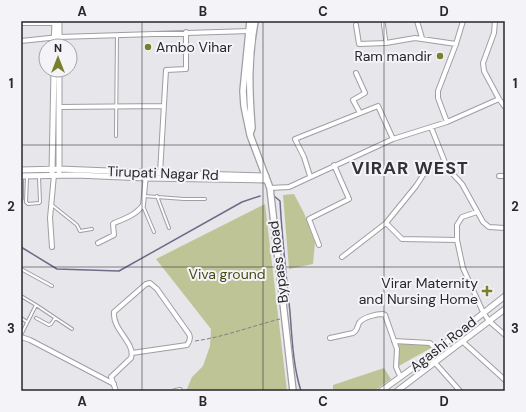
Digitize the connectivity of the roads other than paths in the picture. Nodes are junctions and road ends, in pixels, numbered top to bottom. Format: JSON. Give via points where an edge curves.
{"nodes":[{"id":1,"x":250,"y":21,"type":"edge"},
{"id":2,"x":255,"y":21,"type":"edge"},
{"id":3,"x":383,"y":21,"type":"edge"},
{"id":4,"x":417,"y":21,"type":"edge"},
{"id":5,"x":463,"y":21,"type":"edge"},
{"id":6,"x":495,"y":21,"type":"edge"},
{"id":7,"x":56,"y":22,"type":"edge"},
{"id":8,"x":21,"y":23,"type":"edge"},
{"id":9,"x":356,"y":25,"type":"dead end"},
{"id":10,"x":250,"y":31,"type":"junction"},
{"id":11,"x":186,"y":32,"type":"junction"},
{"id":12,"x":118,"y":35,"type":"junction"},
{"id":13,"x":57,"y":37,"type":"junction"},
{"id":14,"x":422,"y":38,"type":"junction"},
{"id":15,"x":21,"y":41,"type":"edge"},
{"id":16,"x":386,"y":43,"type":"junction"},
{"id":17,"x":456,"y":44,"type":"junction"},
{"id":18,"x":356,"y":73,"type":"dead end"},
{"id":19,"x":55,"y":78,"type":"edge"},
{"id":20,"x":58,"y":78,"type":"edge"},
{"id":21,"x":56,"y":90,"type":"junction"},
{"id":22,"x":498,"y":99,"type":"junction"},
{"id":23,"x":59,"y":106,"type":"junction"},
{"id":24,"x":116,"y":106,"type":"junction"},
{"id":25,"x":164,"y":106,"type":"junction"},
{"id":26,"x":505,"y":107,"type":"edge"},
{"id":27,"x":360,"y":113,"type":"junction"},
{"id":28,"x":447,"y":122,"type":"junction"},
{"id":29,"x":431,"y":127,"type":"junction"},
{"id":30,"x":250,"y":135,"type":"junction"},
{"id":31,"x":116,"y":136,"type":"dead end"},
{"id":32,"x":393,"y":139,"type":"junction"},
{"id":33,"x":334,"y":165,"type":"junction"},
{"id":34,"x":52,"y":169,"type":"junction"},
{"id":35,"x":59,"y":169,"type":"junction"},
{"id":36,"x":21,"y":170,"type":"edge"},
{"id":37,"x":425,"y":172,"type":"dead end"},
{"id":38,"x":160,"y":173,"type":"junction"},
{"id":39,"x":39,"y":175,"type":"junction"},
{"id":40,"x":55,"y":175,"type":"junction"},
{"id":41,"x":146,"y":175,"type":"junction"},
{"id":42,"x":23,"y":176,"type":"edge"},
{"id":43,"x":310,"y":176,"type":"junction"},
{"id":44,"x":499,"y":176,"type":"dead end"},
{"id":45,"x":505,"y":176,"type":"edge"},
{"id":46,"x":267,"y":178,"type":"junction"},
{"id":47,"x":270,"y":188,"type":"junction"},
{"id":48,"x":144,"y":196,"type":"junction"},
{"id":49,"x":157,"y":196,"type":"junction"},
{"id":50,"x":21,"y":198,"type":"edge"},
{"id":51,"x":205,"y":199,"type":"dead end"},
{"id":52,"x":51,"y":205,"type":"junction"},
{"id":53,"x":143,"y":205,"type":"junction"},
{"id":54,"x":477,"y":212,"type":"junction"},
{"id":55,"x":386,"y":223,"type":"junction"},
{"id":56,"x":169,"y":228,"type":"dead end"},
{"id":57,"x":505,"y":228,"type":"edge"},
{"id":58,"x":92,"y":229,"type":"dead end"},
{"id":59,"x":154,"y":232,"type":"dead end"},
{"id":60,"x":457,"y":240,"type":"junction"},
{"id":61,"x":98,"y":243,"type":"dead end"},
{"id":62,"x":319,"y":244,"type":"dead end"},
{"id":63,"x":52,"y":246,"type":"dead end"},
{"id":64,"x":342,"y":257,"type":"dead end"},
{"id":65,"x":21,"y":269,"type":"edge"},
{"id":66,"x":52,"y":286,"type":"dead end"},
{"id":67,"x":21,"y":296,"type":"edge"},
{"id":68,"x":505,"y":296,"type":"edge"},
{"id":69,"x":36,"y":305,"type":"junction"},
{"id":70,"x":505,"y":309,"type":"edge"},
{"id":71,"x":483,"y":312,"type":"junction"},
{"id":72,"x":21,"y":318,"type":"edge"},
{"id":73,"x":36,"y":318,"type":"dead end"},
{"id":74,"x":55,"y":318,"type":"junction"},
{"id":75,"x":489,"y":321,"type":"junction"},
{"id":76,"x":27,"y":322,"type":"junction"},
{"id":77,"x":72,"y":329,"type":"dead end"},
{"id":78,"x":505,"y":335,"type":"edge"},
{"id":79,"x":21,"y":336,"type":"edge"},
{"id":80,"x":330,"y":338,"type":"dead end"},
{"id":81,"x":394,"y":341,"type":"junction"},
{"id":82,"x":462,"y":341,"type":"junction"},
{"id":83,"x":434,"y":347,"type":"dead end"},
{"id":84,"x":132,"y":353,"type":"junction"},
{"id":85,"x":429,"y":356,"type":"junction"},
{"id":86,"x":435,"y":362,"type":"junction"},
{"id":87,"x":400,"y":376,"type":"junction"},
{"id":88,"x":505,"y":380,"type":"edge"},
{"id":89,"x":114,"y":384,"type":"junction"},
{"id":90,"x":116,"y":391,"type":"edge"},
{"id":91,"x":293,"y":391,"type":"edge"},
{"id":92,"x":381,"y":391,"type":"edge"},
{"id":93,"x":397,"y":391,"type":"edge"},
{"id":94,"x":460,"y":391,"type":"edge"}],
"edges":[{"from":1,"to":10,"type":"main road"},
{"from":2,"to":10,"type":"main road"},
{"from":3,"to":16,"type":"street"},
{"from":4,"to":14,"type":"street"},
{"from":5,"to":17,"type":"street"},
{"from":6,"to":22,"type":"street","via":[[483,66]]},
{"from":7,"to":8,"type":"street"},
{"from":7,"to":13,"type":"street"},
{"from":9,"to":16,"type":"street","via":[[359,44]]},
{"from":10,"to":11,"type":"street"},
{"from":10,"to":30,"type":"main road"},
{"from":10,"to":30,"type":"main road","via":[[243,91]]},
{"from":11,"to":12,"type":"street"},
{"from":11,"to":25,"type":"street","via":[[186,69],[166,70]]},
{"from":12,"to":13,"type":"street"},
{"from":12,"to":24,"type":"lane"},
{"from":13,"to":15,"type":"street"},
{"from":14,"to":16,"type":"street"},
{"from":14,"to":17,"type":"street"},
{"from":17,"to":28,"type":"street","via":[[438,91]]},
{"from":18,"to":27,"type":"street","via":[[365,93],[353,100]]},
{"from":19,"to":21,"type":"street"},
{"from":20,"to":21,"type":"street"},
{"from":21,"to":23,"type":"street"},
{"from":21,"to":34,"type":"street"},
{"from":22,"to":26,"type":"street"},
{"from":22,"to":28,"type":"street"},
{"from":23,"to":24,"type":"street"},
{"from":23,"to":35,"type":"street"},
{"from":24,"to":25,"type":"street"},
{"from":24,"to":31,"type":"lane"},
{"from":25,"to":38,"type":"street"},
{"from":27,"to":32,"type":"street","via":[[378,106]]},
{"from":27,"to":43,"type":"street","via":[[295,139]]},
{"from":28,"to":29,"type":"street"},
{"from":29,"to":32,"type":"street"},
{"from":29,"to":54,"type":"street","via":[[446,164],[462,184]]},
{"from":30,"to":46,"type":"main road","name":"Bypass Road"},
{"from":32,"to":33,"type":"street"},
{"from":33,"to":43,"type":"street"},
{"from":33,"to":62,"type":"street","via":[[349,199],[309,219]]},
{"from":34,"to":35,"type":"street","name":"Tirupati Nagar Rd"},
{"from":34,"to":36,"type":"street","name":"Tirupati Nagar Rd"},
{"from":34,"to":40,"type":"street"},
{"from":35,"to":40,"type":"street"},
{"from":35,"to":41,"type":"street","name":"Tirupati Nagar Rd"},
{"from":37,"to":55,"type":"street"},
{"from":38,"to":41,"type":"street","name":"Tirupati Nagar Rd"},
{"from":38,"to":46,"type":"street","name":"Tirupati Nagar Rd"},
{"from":39,"to":40,"type":"street"},
{"from":39,"to":42,"type":"street"},
{"from":39,"to":42,"type":"lane","via":[[40,202],[28,204]]},
{"from":40,"to":41,"type":"street"},
{"from":40,"to":52,"type":"street"},
{"from":41,"to":46,"type":"street"},
{"from":41,"to":48,"type":"street"},
{"from":42,"to":50,"type":"street"},
{"from":43,"to":47,"type":"street","via":[[289,186]]},
{"from":44,"to":45,"type":"street"},
{"from":46,"to":47,"type":"main road","name":"Bypass Road"},
{"from":47,"to":91,"type":"main road","name":"Bypass Road"},
{"from":48,"to":49,"type":"lane"},
{"from":48,"to":53,"type":"street"},
{"from":49,"to":51,"type":"lane"},
{"from":49,"to":56,"type":"lane"},
{"from":52,"to":58,"type":"lane","via":[[77,225],[79,230]]},
{"from":52,"to":63,"type":"street"},
{"from":53,"to":59,"type":"lane"},
{"from":53,"to":61,"type":"street","via":[[129,217],[114,223],[114,235]]},
{"from":54,"to":57,"type":"street","via":[[489,227]]},
{"from":54,"to":60,"type":"street","via":[[462,217],[457,225]]},
{"from":55,"to":60,"type":"street","via":[[402,238]]},
{"from":55,"to":64,"type":"street"},
{"from":60,"to":71,"type":"street","via":[[463,268]]},
{"from":65,"to":66,"type":"lane"},
{"from":67,"to":69,"type":"lane"},
{"from":68,"to":71,"type":"street","name":"Agashi Road"},
{"from":69,"to":74,"type":"lane"},
{"from":69,"to":76,"type":"lane"},
{"from":70,"to":75,"type":"street","name":"Agashi Road"},
{"from":71,"to":75,"type":"street"},
{"from":71,"to":85,"type":"street","name":"Agashi Road"},
{"from":72,"to":76,"type":"lane"},
{"from":73,"to":74,"type":"lane","via":[[50,325]]},
{"from":74,"to":77,"type":"lane"},
{"from":75,"to":78,"type":"street"},
{"from":75,"to":82,"type":"street","name":"Agashi Road"},
{"from":76,"to":79,"type":"lane"},
{"from":79,"to":89,"type":"street"},
{"from":80,"to":81,"type":"street","via":[[353,333],[363,319],[381,313],[385,315]]},
{"from":81,"to":83,"type":"street","via":[[430,342]]},
{"from":81,"to":87,"type":"street","via":[[397,349],[396,367]]},
{"from":82,"to":86,"type":"street","name":"Agashi Road"},
{"from":82,"to":88,"type":"street"},
{"from":84,"to":84,"type":"street","via":[[187,346],[189,342],[189,334],[152,284],[148,283],[114,312],[114,322]]},
{"from":84,"to":89,"type":"street","via":[[131,358],[112,377]]},
{"from":85,"to":86,"type":"street"},
{"from":85,"to":87,"type":"street","name":"Agashi Road"},
{"from":86,"to":93,"type":"street","name":"Agashi Road"},
{"from":86,"to":94,"type":"street"},
{"from":87,"to":92,"type":"street","name":"Agashi Road"},
{"from":89,"to":90,"type":"street"}]}
